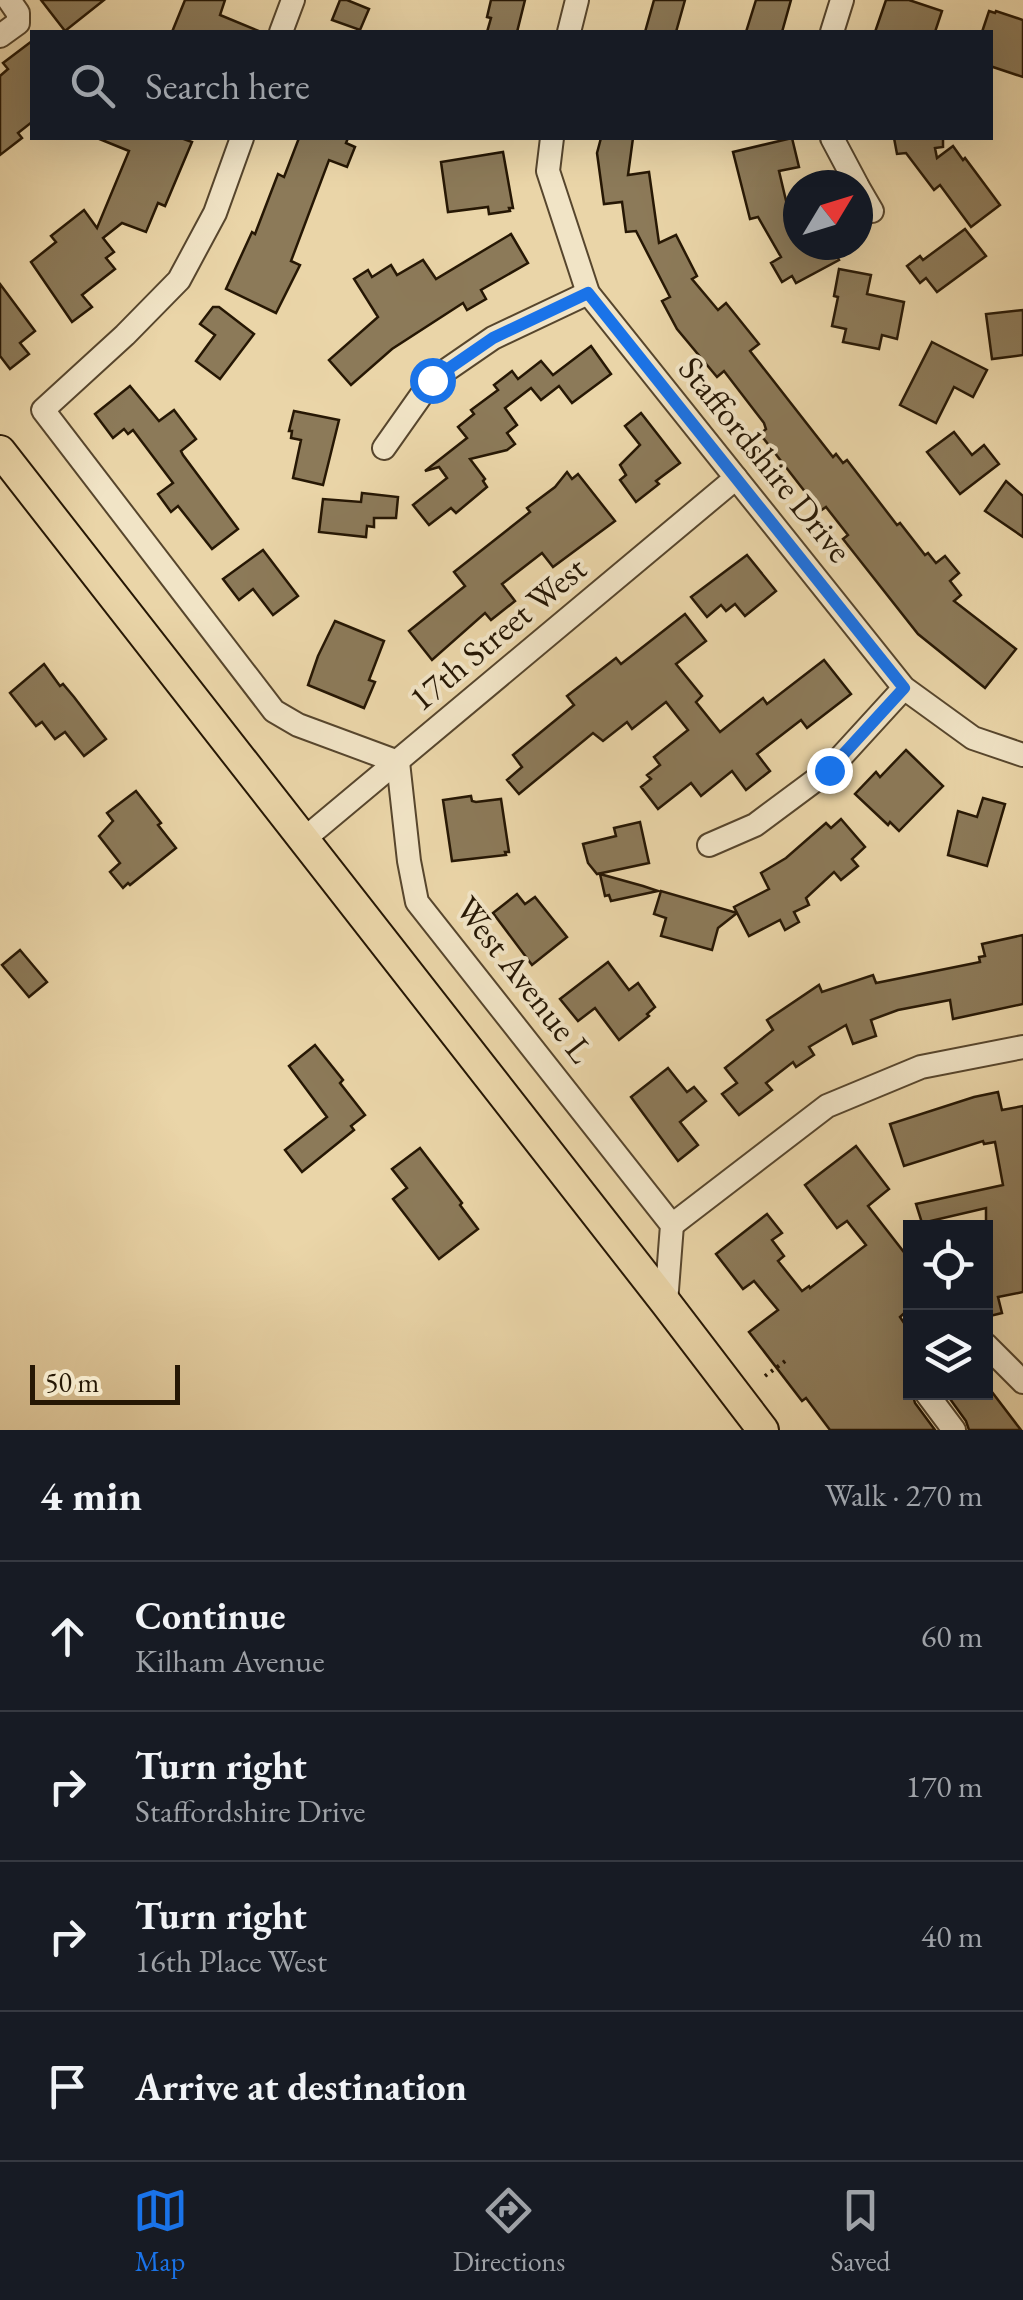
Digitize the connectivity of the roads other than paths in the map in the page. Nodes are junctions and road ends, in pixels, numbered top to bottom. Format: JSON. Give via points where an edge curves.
{"nodes":[{"id":1,"x":9,"y":0,"type":"edge"},
{"id":2,"x":293,"y":0,"type":"edge"},
{"id":3,"x":578,"y":0,"type":"edge"},
{"id":4,"x":842,"y":0,"type":"edge"},
{"id":5,"x":282,"y":30,"type":"edge"},
{"id":6,"x":570,"y":30,"type":"edge"},
{"id":7,"x":833,"y":30,"type":"edge"},
{"id":8,"x":0,"y":36,"type":"edge"},
{"id":9,"x":241,"y":140,"type":"edge"},
{"id":10,"x":552,"y":140,"type":"edge"},
{"id":11,"x":833,"y":140,"type":"edge"},
{"id":12,"x":849,"y":170,"type":"edge"},
{"id":13,"x":588,"y":293,"type":"junction"},
{"id":14,"x":384,"y":448,"type":"dead end"},
{"id":15,"x":0,"y":451,"type":"edge"},
{"id":16,"x":736,"y":478,"type":"junction"},
{"id":17,"x":904,"y":688,"type":"junction"},
{"id":18,"x":1023,"y":755,"type":"edge"},
{"id":19,"x":398,"y":762,"type":"junction"},
{"id":20,"x":303,"y":840,"type":"junction"},
{"id":21,"x":709,"y":844,"type":"dead end"},
{"id":22,"x":1023,"y":1047,"type":"edge"},
{"id":23,"x":672,"y":1225,"type":"junction"},
{"id":24,"x":666,"y":1303,"type":"junction"},
{"id":25,"x":993,"y":1352,"type":"edge"},
{"id":26,"x":1023,"y":1382,"type":"edge"},
{"id":27,"x":932,"y":1400,"type":"edge"},
{"id":28,"x":763,"y":1430,"type":"edge"},
{"id":29,"x":954,"y":1430,"type":"edge"}],
"edges":[{"from":1,"to":8,"type":"street","via":[[18,23]]},
{"from":2,"to":5,"type":"street"},
{"from":3,"to":6,"type":"street"},
{"from":4,"to":7,"type":"street"},
{"from":9,"to":19,"type":"street","via":[[179,280],[43,410],[274,711]]},
{"from":10,"to":13,"type":"street","name":"Staffordshire Drive","via":[[548,171]]},
{"from":11,"to":12,"type":"street"},
{"from":13,"to":14,"type":"street","via":[[493,338],[432,380]]},
{"from":13,"to":16,"type":"street","name":"Staffordshire Drive"},
{"from":15,"to":20,"type":"main road"},
{"from":16,"to":17,"type":"street","name":"Staffordshire Drive"},
{"from":16,"to":19,"type":"street","name":"17th Street West"},
{"from":17,"to":18,"type":"street","name":"Staffordshire Drive","via":[[973,738]]},
{"from":17,"to":21,"type":"street","via":[[829,770],[756,825]]},
{"from":19,"to":20,"type":"street","name":"17th Street West"},
{"from":19,"to":23,"type":"street","name":"West Avenue L","via":[[417,902]]},
{"from":20,"to":24,"type":"main road"},
{"from":22,"to":23,"type":"street","via":[[920,1068],[827,1106]]},
{"from":23,"to":24,"type":"street"},
{"from":24,"to":28,"type":"main road"},
{"from":25,"to":26,"type":"street"},
{"from":27,"to":29,"type":"street"}]}
